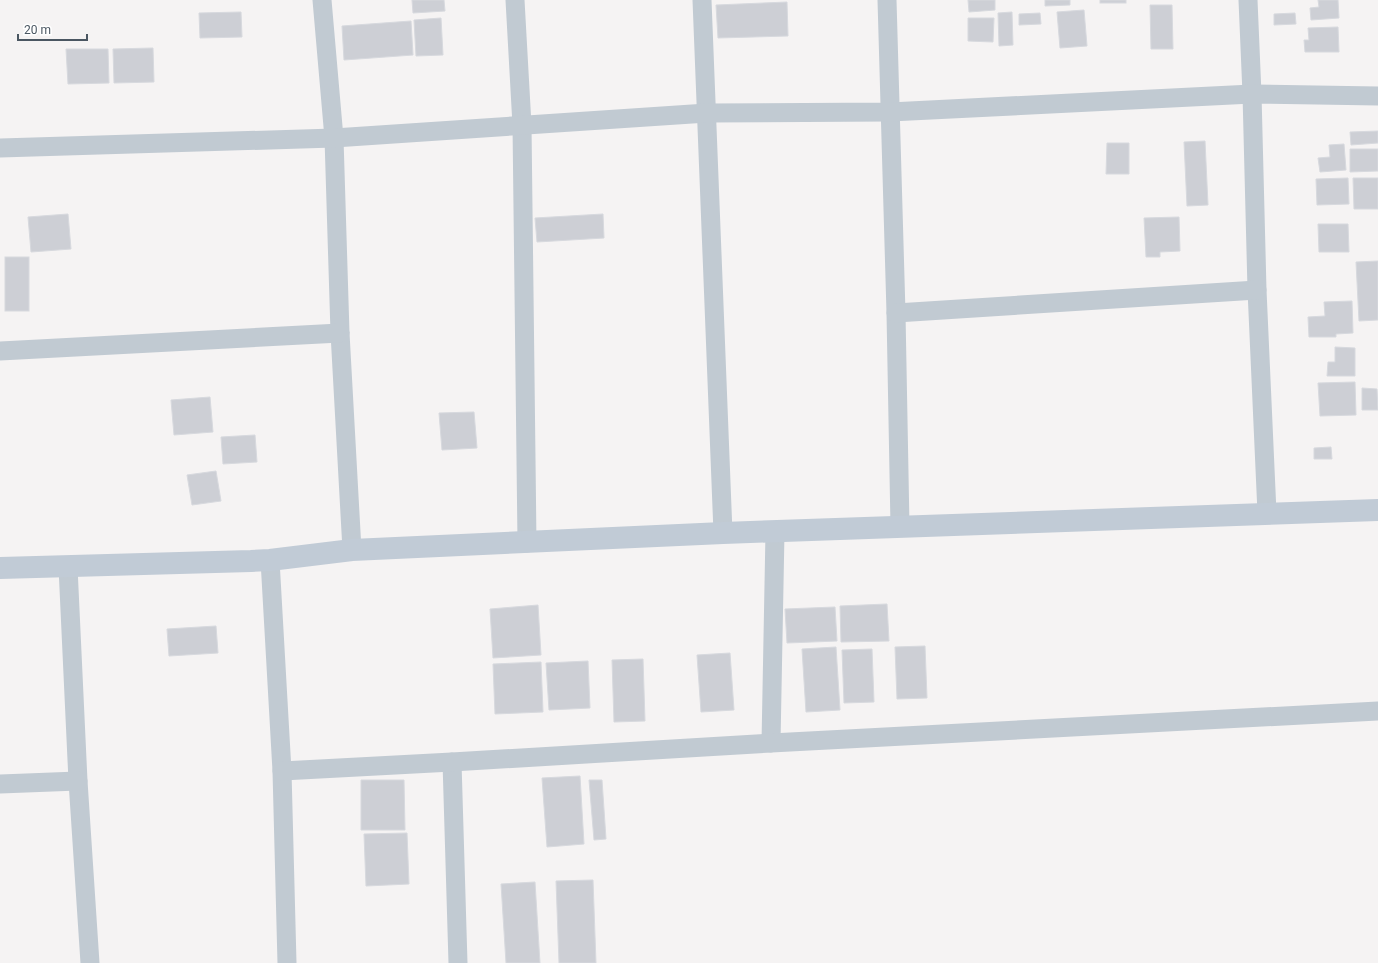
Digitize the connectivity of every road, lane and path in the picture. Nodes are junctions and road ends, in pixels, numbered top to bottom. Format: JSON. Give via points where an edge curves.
{"nodes":[{"id":1,"x":322,"y":0,"type":"edge"},
{"id":2,"x":514,"y":0,"type":"edge"},
{"id":3,"x":702,"y":0,"type":"edge"},
{"id":4,"x":887,"y":0,"type":"edge"},
{"id":5,"x":1248,"y":0,"type":"edge"},
{"id":6,"x":1252,"y":94,"type":"junction"},
{"id":7,"x":1378,"y":96,"type":"edge"},
{"id":8,"x":890,"y":112,"type":"junction"},
{"id":9,"x":707,"y":113,"type":"junction"},
{"id":10,"x":522,"y":125,"type":"junction"},
{"id":11,"x":334,"y":138,"type":"junction"},
{"id":12,"x":0,"y":148,"type":"edge"},
{"id":13,"x":1257,"y":290,"type":"junction"},
{"id":14,"x":896,"y":313,"type":"junction"},
{"id":15,"x":340,"y":333,"type":"junction"},
{"id":16,"x":0,"y":351,"type":"edge"},
{"id":17,"x":1378,"y":510,"type":"edge"},
{"id":18,"x":1267,"y":513,"type":"junction"},
{"id":19,"x":900,"y":527,"type":"junction"},
{"id":20,"x":775,"y":532,"type":"junction"},
{"id":21,"x":723,"y":533,"type":"junction"},
{"id":22,"x":527,"y":543,"type":"junction"},
{"id":23,"x":352,"y":550,"type":"junction"},
{"id":24,"x":270,"y":560,"type":"junction"},
{"id":25,"x":68,"y":567,"type":"junction"},
{"id":26,"x":0,"y":568,"type":"edge"},
{"id":27,"x":1378,"y":710,"type":"edge"},
{"id":28,"x":771,"y":743,"type":"junction"},
{"id":29,"x":452,"y":762,"type":"junction"},
{"id":30,"x":282,"y":771,"type":"junction"},
{"id":31,"x":78,"y":781,"type":"junction"},
{"id":32,"x":0,"y":784,"type":"edge"},
{"id":33,"x":90,"y":963,"type":"edge"},
{"id":34,"x":287,"y":963,"type":"edge"},
{"id":35,"x":458,"y":963,"type":"edge"}],
"edges":[{"from":1,"to":11,"type":"street"},
{"from":2,"to":10,"type":"street"},
{"from":3,"to":9,"type":"street"},
{"from":4,"to":8,"type":"street"},
{"from":5,"to":6,"type":"street"},
{"from":6,"to":7,"type":"street"},
{"from":6,"to":8,"type":"street"},
{"from":6,"to":13,"type":"street"},
{"from":8,"to":9,"type":"street"},
{"from":8,"to":14,"type":"street"},
{"from":9,"to":10,"type":"street"},
{"from":9,"to":21,"type":"street"},
{"from":10,"to":11,"type":"street"},
{"from":10,"to":22,"type":"street"},
{"from":11,"to":12,"type":"street"},
{"from":11,"to":15,"type":"street"},
{"from":13,"to":14,"type":"street"},
{"from":13,"to":18,"type":"street"},
{"from":14,"to":19,"type":"street"},
{"from":15,"to":16,"type":"street"},
{"from":15,"to":23,"type":"street"},
{"from":17,"to":18,"type":"street"},
{"from":18,"to":19,"type":"street"},
{"from":19,"to":20,"type":"street"},
{"from":20,"to":21,"type":"street"},
{"from":20,"to":28,"type":"street"},
{"from":21,"to":22,"type":"street"},
{"from":22,"to":23,"type":"street"},
{"from":23,"to":24,"type":"street"},
{"from":24,"to":25,"type":"street"},
{"from":24,"to":30,"type":"street"},
{"from":25,"to":26,"type":"street"},
{"from":25,"to":31,"type":"street"},
{"from":27,"to":28,"type":"street"},
{"from":28,"to":29,"type":"street"},
{"from":29,"to":30,"type":"street"},
{"from":29,"to":35,"type":"street"},
{"from":30,"to":34,"type":"street"},
{"from":31,"to":32,"type":"street"},
{"from":31,"to":33,"type":"street"}]}
